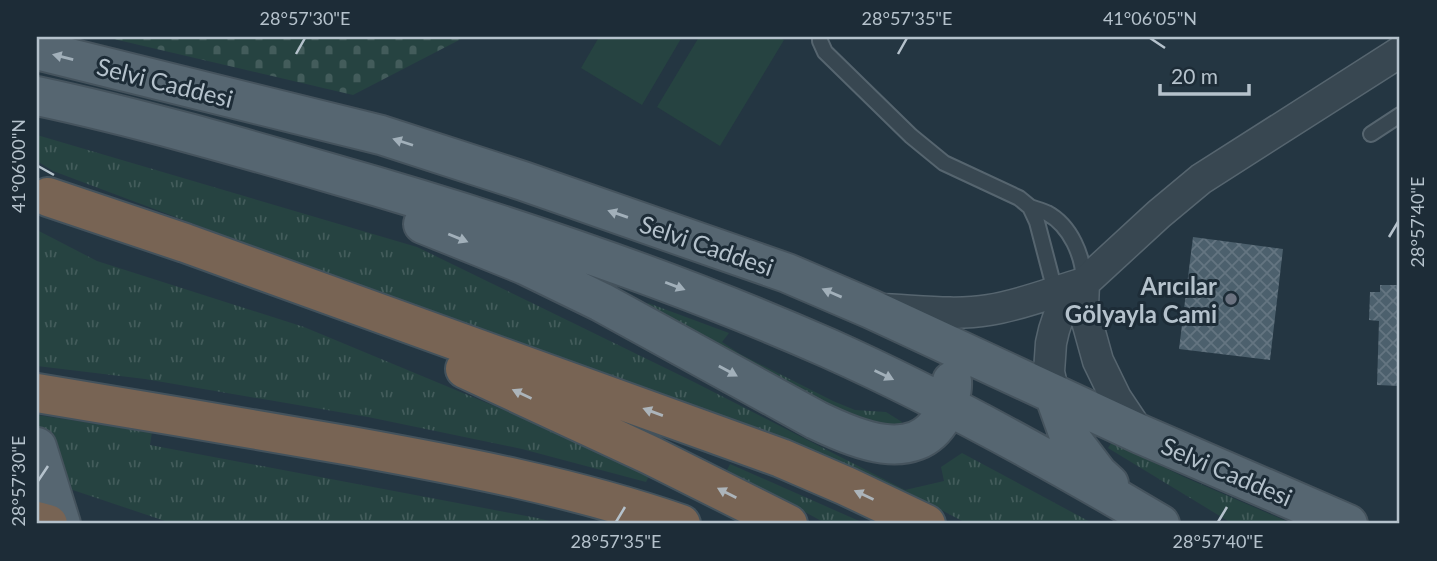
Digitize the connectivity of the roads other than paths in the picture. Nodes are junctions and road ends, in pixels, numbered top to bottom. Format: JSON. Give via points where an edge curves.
{"nodes":[{"id":1,"x":820,"y":37,"type":"edge"},
{"id":2,"x":37,"y":50,"type":"edge"},
{"id":3,"x":1400,"y":52,"type":"edge"},
{"id":4,"x":37,"y":96,"type":"edge"},
{"id":5,"x":1400,"y":116,"type":"edge"},
{"id":6,"x":1371,"y":134,"type":"dead end"},
{"id":7,"x":237,"y":146,"type":"junction"},
{"id":8,"x":42,"y":194,"type":"edge"},
{"id":9,"x":1031,"y":207,"type":"junction"},
{"id":10,"x":1084,"y":282,"type":"junction"},
{"id":11,"x":1055,"y":291,"type":"junction"},
{"id":12,"x":871,"y":309,"type":"junction"},
{"id":13,"x":939,"y":341,"type":"junction"},
{"id":14,"x":37,"y":393,"type":"edge"},
{"id":15,"x":1054,"y":394,"type":"junction"},
{"id":16,"x":947,"y":406,"type":"junction"},
{"id":17,"x":1140,"y":434,"type":"junction"},
{"id":18,"x":37,"y":447,"type":"edge"},
{"id":19,"x":1150,"y":518,"type":"edge"},
{"id":20,"x":37,"y":521,"type":"edge"},
{"id":21,"x":48,"y":524,"type":"edge"},
{"id":22,"x":61,"y":524,"type":"edge"},
{"id":23,"x":681,"y":524,"type":"edge"},
{"id":24,"x":788,"y":524,"type":"edge"},
{"id":25,"x":926,"y":524,"type":"edge"},
{"id":26,"x":1348,"y":524,"type":"edge"}],
"edges":[{"from":1,"to":9,"type":"lane","via":[[825,52],[935,157]]},
{"from":12,"to":2,"type":"main road","name":"Selvi Caddesi","one_way":true,"via":[[787,273],[381,135]]},
{"from":3,"to":10,"type":"street","via":[[1201,179]]},
{"from":4,"to":7,"type":"main road","name":"Selvi Caddesi"},
{"from":5,"to":6,"type":"lane"},
{"from":7,"to":16,"type":"main road","name":"Selvi Caddesi","one_way":true,"via":[[462,212],[650,276],[830,349]]},
{"from":7,"to":16,"type":"main road","one_way":true,"via":[[297,175],[525,265],[849,436],[897,445],[915,441],[928,435]]},
{"from":24,"to":8,"type":"highway","one_way":true,"via":[[491,380],[113,229]]},
{"from":25,"to":8,"type":"highway","one_way":true,"via":[[781,458]]},
{"from":9,"to":10,"type":"lane","via":[[1060,223],[1079,250]]},
{"from":9,"to":11,"type":"lane"},
{"from":10,"to":11,"type":"street"},
{"from":10,"to":15,"type":"street","via":[[1054,330],[1049,372]]},
{"from":10,"to":17,"type":"street","via":[[1083,307],[1098,362]]},
{"from":11,"to":12,"type":"street","via":[[971,312]]},
{"from":12,"to":13,"type":"main road","name":"Selvi Caddesi"},
{"from":13,"to":15,"type":"main road","name":"Selvi Caddesi"},
{"from":13,"to":16,"type":"main road","via":[[950,364],[953,387]]},
{"from":14,"to":23,"type":"highway","via":[[465,466],[591,496]]},
{"from":15,"to":17,"type":"main road","name":"Selvi Caddesi"},
{"from":15,"to":19,"type":"main road","via":[[1069,436],[1098,474]]},
{"from":16,"to":19,"type":"main road","name":"Selvi Caddesi"},
{"from":17,"to":26,"type":"main road","name":"Selvi Caddesi"},
{"from":18,"to":22,"type":"main road"},
{"from":20,"to":21,"type":"highway"}]}
